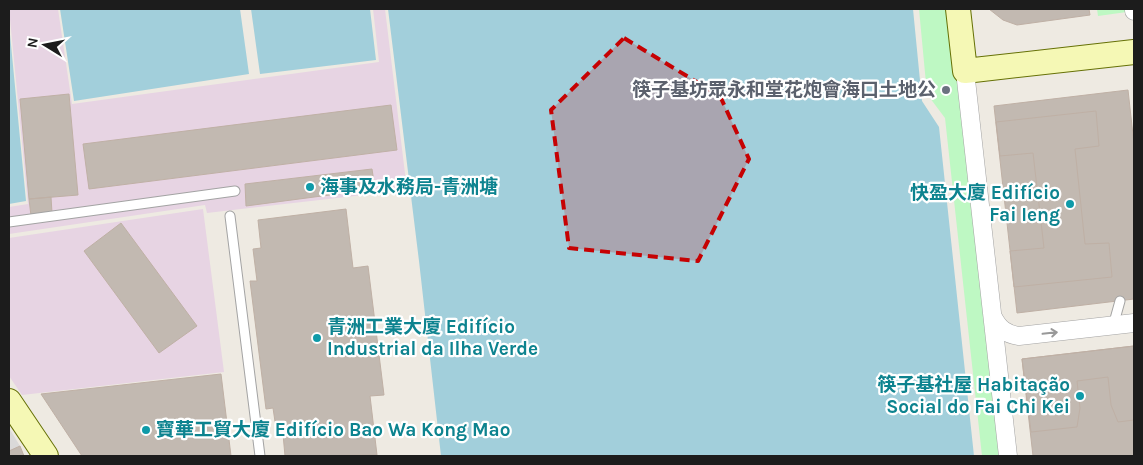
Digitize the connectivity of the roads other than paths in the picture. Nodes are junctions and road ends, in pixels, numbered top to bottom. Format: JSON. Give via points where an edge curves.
{"nodes":[{"id":1,"x":958,"y":9,"type":"edge"},
{"id":2,"x":1134,"y":52,"type":"edge"},
{"id":3,"x":965,"y":71,"type":"junction"},
{"id":4,"x":235,"y":192,"type":"dead end"},
{"id":5,"x":230,"y":216,"type":"dead end"},
{"id":6,"x":9,"y":222,"type":"edge"},
{"id":7,"x":993,"y":316,"type":"junction"},
{"id":8,"x":1134,"y":322,"type":"edge"},
{"id":9,"x":1109,"y":326,"type":"junction"},
{"id":10,"x":1019,"y":336,"type":"junction"},
{"id":11,"x":998,"y":362,"type":"junction"},
{"id":12,"x":9,"y":401,"type":"edge"},
{"id":13,"x":46,"y":456,"type":"edge"},
{"id":14,"x":260,"y":456,"type":"edge"},
{"id":15,"x":1008,"y":456,"type":"edge"}],
"edges":[{"from":1,"to":3,"type":"street"},
{"from":2,"to":3,"type":"street"},
{"from":3,"to":7,"type":"street"},
{"from":4,"to":6,"type":"lane"},
{"from":5,"to":14,"type":"lane"},
{"from":7,"to":10,"type":"street","via":[[1002,331]]},
{"from":7,"to":11,"type":"street"},
{"from":8,"to":9,"type":"street"},
{"from":8,"to":9,"type":"lane","via":[[1122,312],[1120,301],[1115,319]]},
{"from":10,"to":9,"type":"street","one_way":true},
{"from":10,"to":11,"type":"street","via":[[1004,345]]},
{"from":11,"to":15,"type":"street"},
{"from":12,"to":13,"type":"street"}]}
